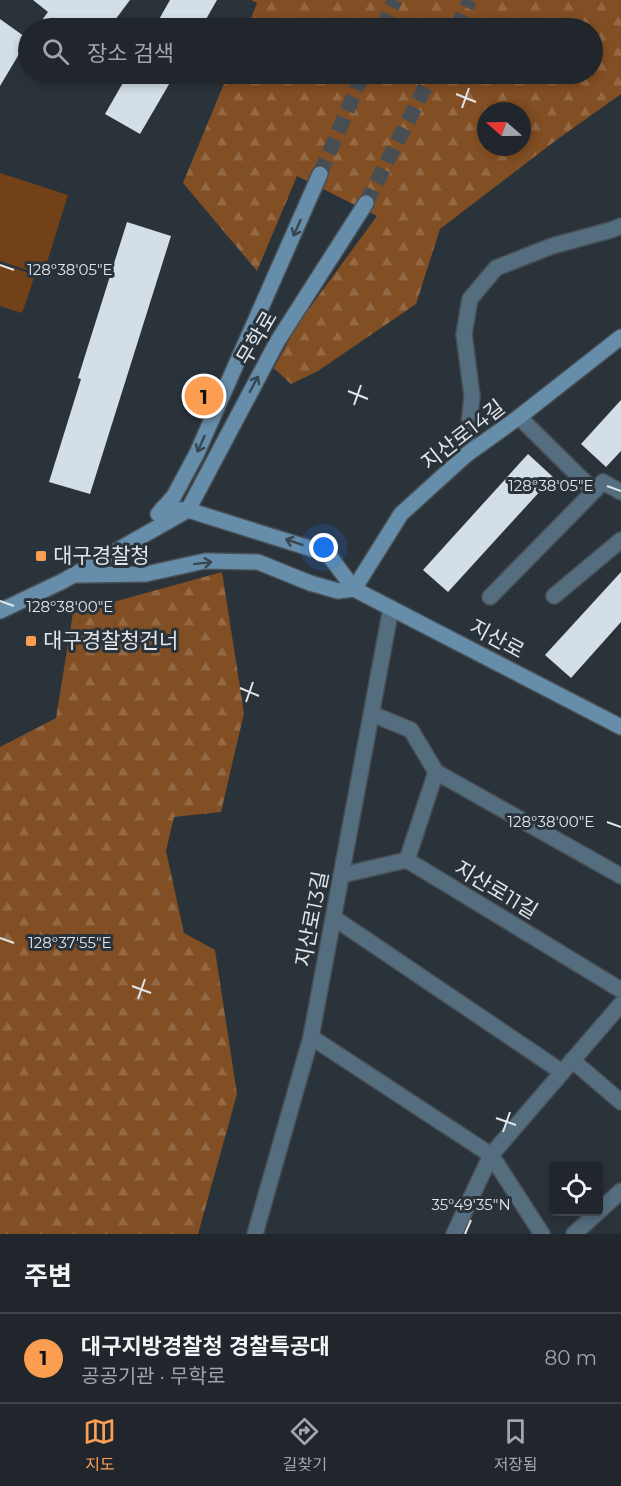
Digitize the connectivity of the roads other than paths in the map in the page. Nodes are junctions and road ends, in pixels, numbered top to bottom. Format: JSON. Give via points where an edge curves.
{"nodes":[{"id":1,"x":320,"y":174,"type":"tunnel mouth"},
{"id":2,"x":366,"y":204,"type":"tunnel mouth"},
{"id":3,"x":621,"y":226,"type":"edge"},
{"id":4,"x":621,"y":337,"type":"edge"},
{"id":5,"x":519,"y":417,"type":"junction"},
{"id":6,"x":466,"y":455,"type":"junction"},
{"id":7,"x":594,"y":491,"type":"junction"},
{"id":8,"x":621,"y":492,"type":"edge"},
{"id":9,"x":162,"y":509,"type":"junction"},
{"id":10,"x":188,"y":510,"type":"junction"},
{"id":11,"x":136,"y":539,"type":"junction"},
{"id":12,"x":621,"y":540,"type":"edge"},
{"id":13,"x":146,"y":574,"type":"joint"},
{"id":14,"x":73,"y":575,"type":"junction"},
{"id":15,"x":354,"y":589,"type":"junction"},
{"id":16,"x":554,"y":596,"type":"dead end"},
{"id":17,"x":490,"y":597,"type":"dead end"},
{"id":18,"x":392,"y":608,"type":"junction"},
{"id":19,"x":0,"y":611,"type":"edge"},
{"id":20,"x":372,"y":714,"type":"junction"},
{"id":21,"x":621,"y":727,"type":"edge"},
{"id":22,"x":436,"y":772,"type":"junction"},
{"id":23,"x":407,"y":860,"type":"junction"},
{"id":24,"x":342,"y":875,"type":"junction"},
{"id":25,"x":621,"y":876,"type":"edge"},
{"id":26,"x":333,"y":918,"type":"junction"},
{"id":27,"x":621,"y":990,"type":"edge"},
{"id":28,"x":621,"y":1004,"type":"edge"},
{"id":29,"x":311,"y":1037,"type":"junction"},
{"id":30,"x":567,"y":1066,"type":"junction"},
{"id":31,"x":621,"y":1102,"type":"edge"},
{"id":32,"x":491,"y":1155,"type":"junction"},
{"id":33,"x":621,"y":1191,"type":"edge"},
{"id":34,"x":255,"y":1234,"type":"edge"},
{"id":35,"x":454,"y":1234,"type":"edge"},
{"id":36,"x":542,"y":1234,"type":"edge"},
{"id":37,"x":574,"y":1234,"type":"edge"}],
"edges":[{"from":1,"to":9,"type":"main road","name":"무학로","one_way":true,"via":[[197,453],[174,496]]},
{"from":10,"to":2,"type":"main road","name":"무학로","one_way":true,"via":[[276,342]]},
{"from":3,"to":6,"type":"street","via":[[552,246],[496,268],[470,299],[464,334],[472,396]]},
{"from":4,"to":5,"type":"main road","name":"지산로14길"},
{"from":5,"to":6,"type":"main road","name":"지산로14길"},
{"from":5,"to":7,"type":"street"},
{"from":6,"to":15,"type":"main road","name":"지산로14길","via":[[401,514]]},
{"from":7,"to":8,"type":"street","via":[[603,482]]},
{"from":7,"to":17,"type":"street"},
{"from":9,"to":10,"type":"main road","name":"지산로"},
{"from":9,"to":11,"type":"main road","name":"무학로"},
{"from":10,"to":11,"type":"main road","name":"무학로"},
{"from":15,"to":10,"type":"main road","name":"지산로","one_way":true,"via":[[328,554]]},
{"from":11,"to":14,"type":"main road","name":"무학로"},
{"from":12,"to":16,"type":"street"},
{"from":13,"to":14,"type":"main road","name":"무학로"},
{"from":13,"to":15,"type":"main road","name":"지산로","one_way":true,"via":[[206,561],[258,562],[338,591]]},
{"from":14,"to":19,"type":"main road","name":"무학로"},
{"from":15,"to":18,"type":"main road","name":"지산로"},
{"from":18,"to":20,"type":"street","name":"지산로13길"},
{"from":18,"to":21,"type":"main road","name":"지산로"},
{"from":20,"to":22,"type":"street","via":[[411,730]]},
{"from":20,"to":24,"type":"street","name":"지산로13길"},
{"from":22,"to":23,"type":"street"},
{"from":22,"to":25,"type":"street"},
{"from":23,"to":24,"type":"street"},
{"from":23,"to":27,"type":"street","name":"지산로11길"},
{"from":24,"to":26,"type":"street","name":"지산로13길"},
{"from":26,"to":29,"type":"street","name":"지산로13길"},
{"from":26,"to":30,"type":"street"},
{"from":28,"to":30,"type":"street"},
{"from":29,"to":32,"type":"street"},
{"from":29,"to":34,"type":"street","name":"지산로13길"},
{"from":30,"to":31,"type":"street"},
{"from":30,"to":32,"type":"street"},
{"from":32,"to":35,"type":"street"},
{"from":32,"to":36,"type":"street"},
{"from":33,"to":37,"type":"street"}]}
